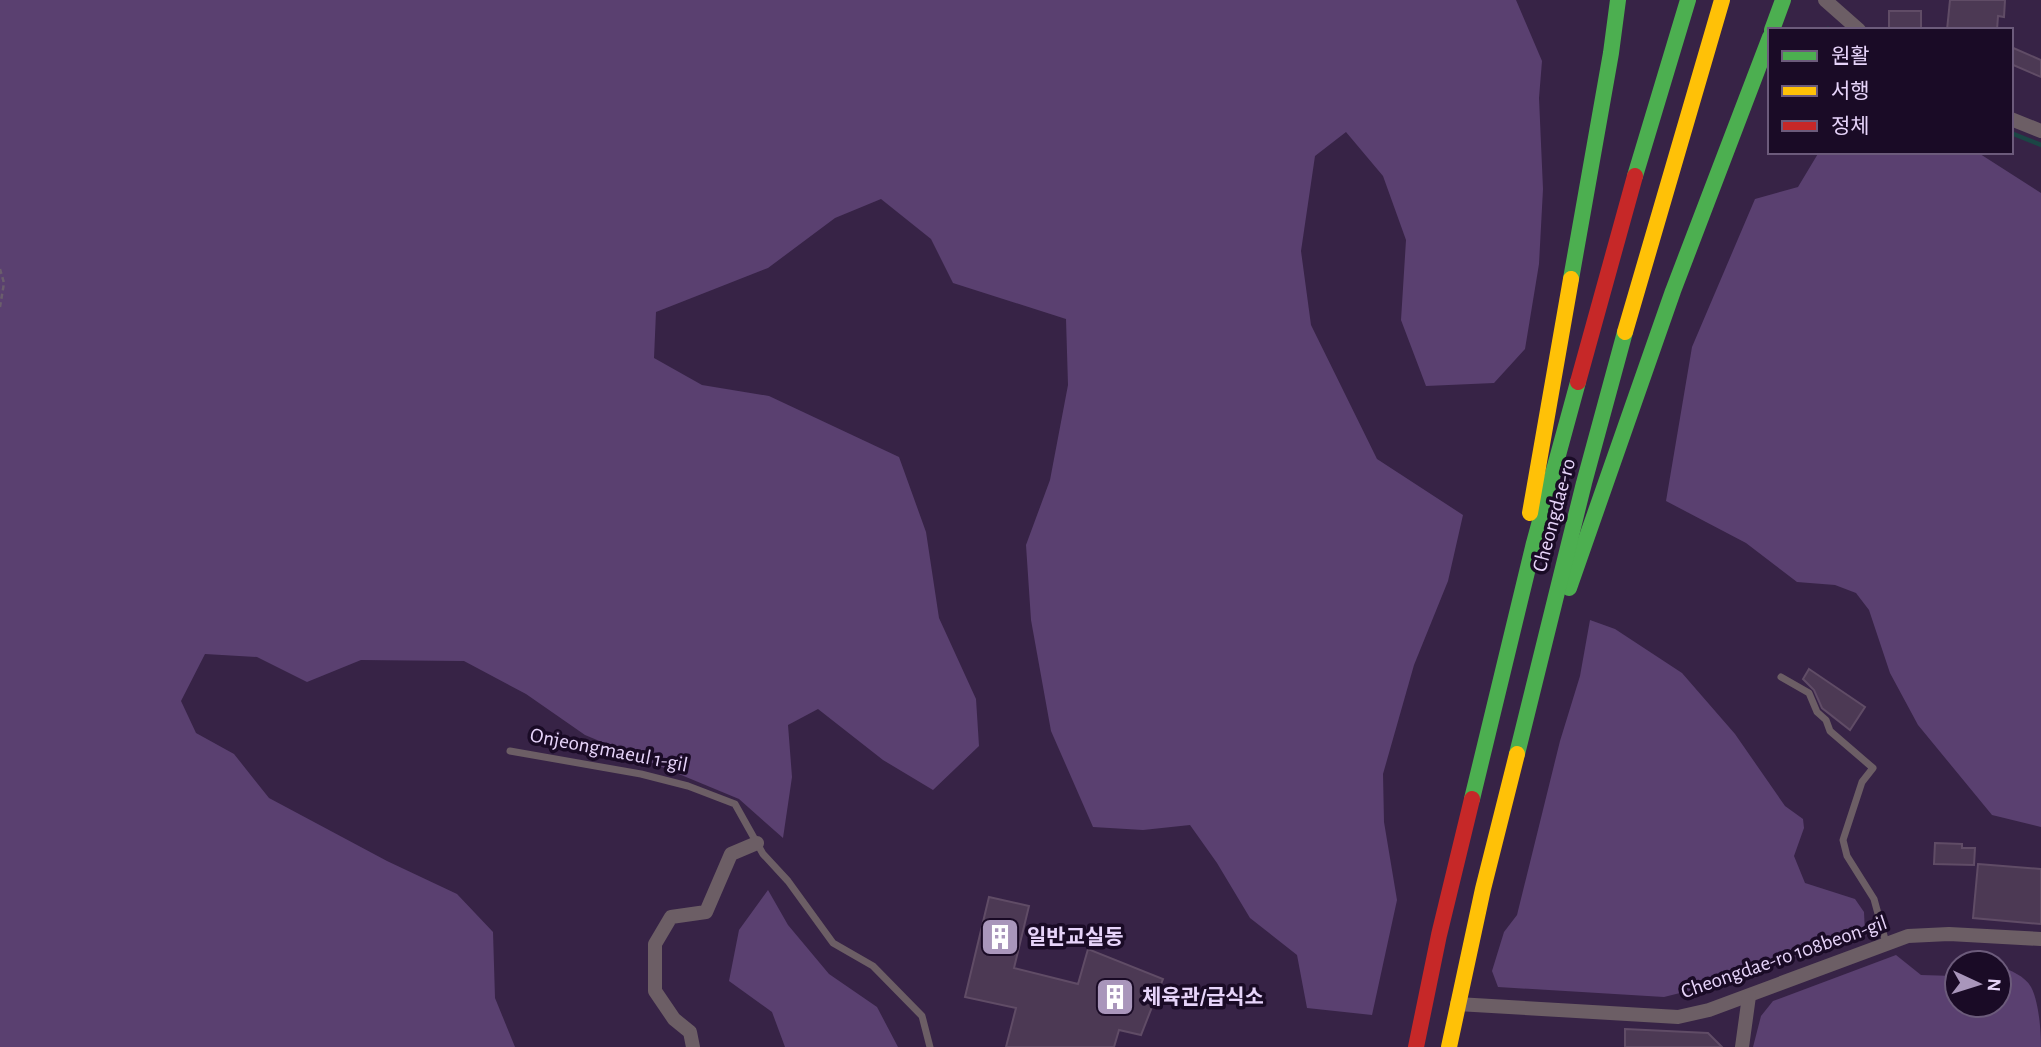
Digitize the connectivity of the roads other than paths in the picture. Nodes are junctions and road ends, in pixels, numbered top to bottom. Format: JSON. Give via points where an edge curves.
{"nodes":[{"id":1,"x":1618,"y":0,"type":"edge"},
{"id":2,"x":1688,"y":0,"type":"edge"},
{"id":3,"x":1722,"y":0,"type":"edge"},
{"id":4,"x":1783,"y":0,"type":"edge"},
{"id":5,"x":1825,"y":0,"type":"edge"},
{"id":6,"x":1773,"y":28,"type":"edge"},
{"id":7,"x":1857,"y":28,"type":"edge"},
{"id":8,"x":1768,"y":42,"type":"edge"},
{"id":9,"x":2013,"y":120,"type":"edge"},
{"id":10,"x":2041,"y":131,"type":"edge"},
{"id":11,"x":1502,"y":675,"type":"junction"},
{"id":12,"x":1781,"y":677,"type":"dead end"},
{"id":13,"x":1534,"y":688,"type":"junction"},
{"id":14,"x":510,"y":751,"type":"dead end"},
{"id":15,"x":757,"y":844,"type":"junction"},
{"id":16,"x":2041,"y":939,"type":"edge"},
{"id":17,"x":1886,"y":943,"type":"junction"},
{"id":18,"x":1430,"y":973,"type":"junction"},
{"id":19,"x":1749,"y":996,"type":"junction"},
{"id":20,"x":1457,"y":1004,"type":"junction"},
{"id":21,"x":693,"y":1047,"type":"edge"},
{"id":22,"x":930,"y":1047,"type":"edge"},
{"id":23,"x":1405,"y":1047,"type":"edge"},
{"id":24,"x":1416,"y":1047,"type":"edge"},
{"id":25,"x":1449,"y":1047,"type":"edge"},
{"id":26,"x":1742,"y":1047,"type":"edge"}],
"edges":[{"from":1,"to":11,"type":"street"},
{"from":2,"to":11,"type":"street","name":"Cheongdae-ro","via":[[1612,254]]},
{"from":3,"to":13,"type":"street","name":"Cheongdae-ro","via":[[1608,396]]},
{"from":4,"to":6,"type":"street"},
{"from":5,"to":7,"type":"street"},
{"from":8,"to":13,"type":"street","via":[[1673,291]]},
{"from":9,"to":10,"type":"street"},
{"from":11,"to":18,"type":"street","name":"Cheongdae-ro"},
{"from":12,"to":17,"type":"lane","via":[[1810,693],[1830,731],[1874,768],[1862,782],[1843,841],[1874,900]]},
{"from":13,"to":20,"type":"street","name":"Cheongdae-ro"},
{"from":14,"to":15,"type":"lane","name":"Onjeongmaeul 1-gil","via":[[688,786],[735,804]]},
{"from":15,"to":21,"type":"street","via":[[731,854],[706,912],[671,917],[655,944],[655,991],[674,1019],[690,1032]]},
{"from":15,"to":22,"type":"lane","name":"Onjeongmaeul 1-gil","via":[[834,943],[873,966],[922,1016]]},
{"from":16,"to":17,"type":"street","name":"Cheongdae-ro 108beon-gil","via":[[1934,934]]},
{"from":17,"to":19,"type":"street","name":"Cheongdae-ro 108beon-gil"},
{"from":18,"to":23,"type":"street"},
{"from":18,"to":24,"type":"street","name":"Cheongdae-ro"},
{"from":19,"to":20,"type":"street","name":"Cheongdae-ro 108beon-gil","via":[[1669,1017]]},
{"from":19,"to":26,"type":"street"},
{"from":20,"to":25,"type":"street","name":"Cheongdae-ro"}]}
